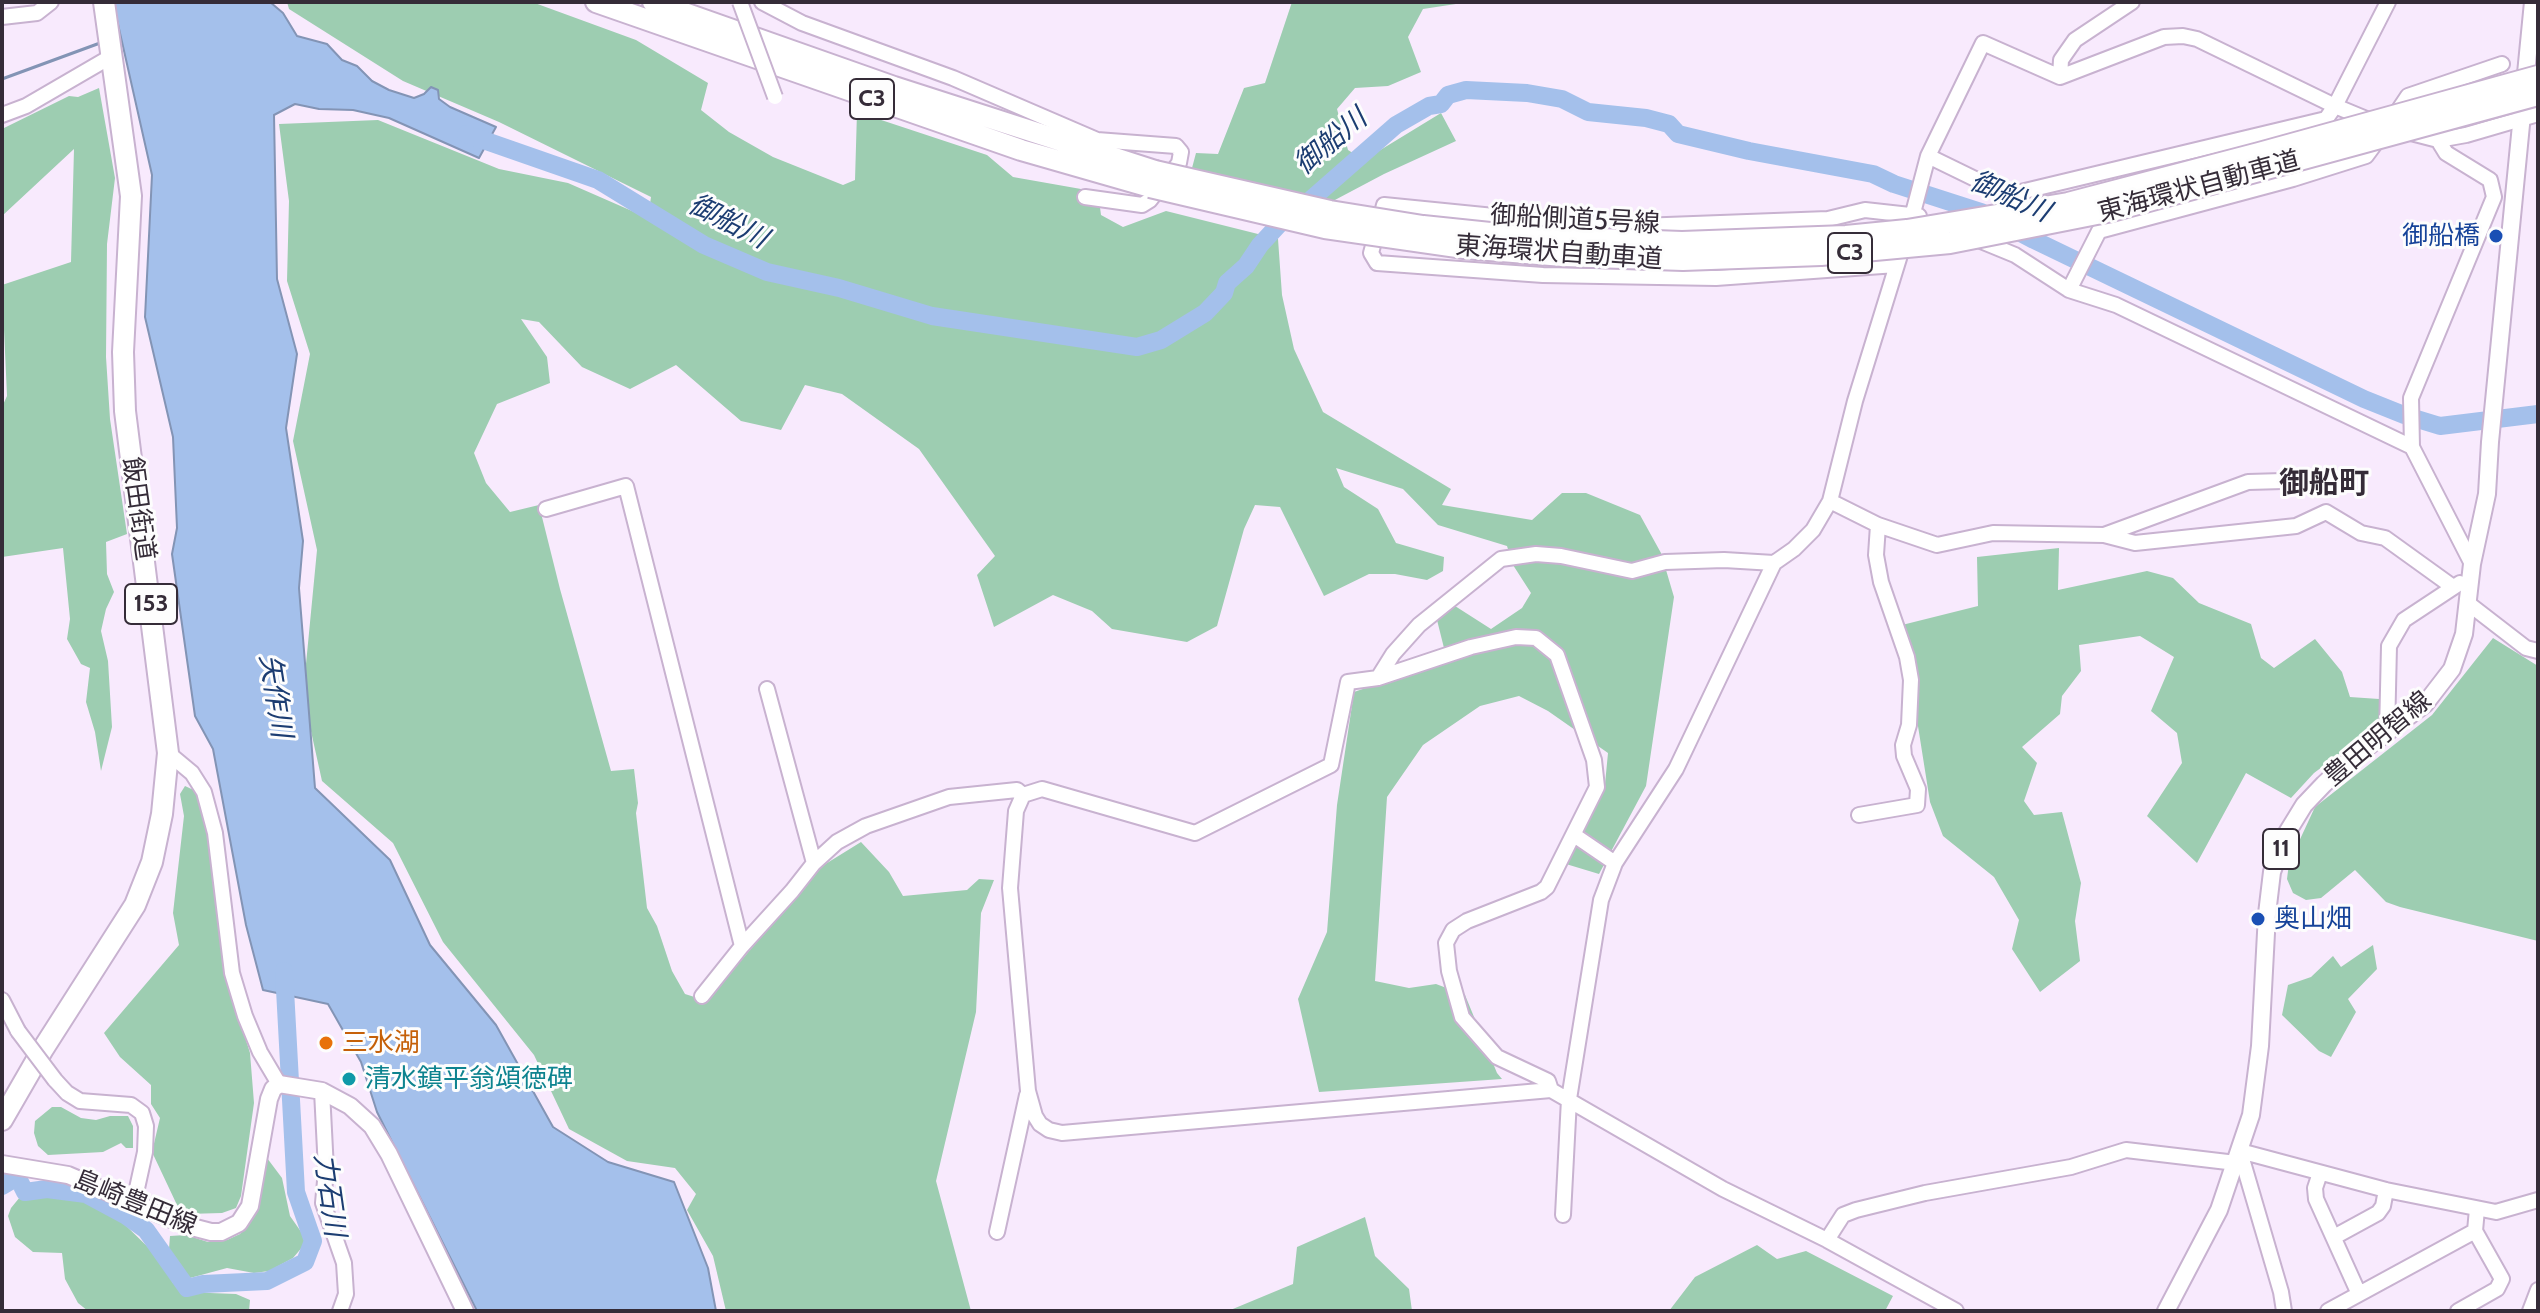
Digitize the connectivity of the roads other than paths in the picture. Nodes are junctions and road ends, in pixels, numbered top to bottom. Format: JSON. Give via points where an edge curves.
{"nodes":[{"id":1,"x":51,"y":2,"type":"edge"},
{"id":2,"x":104,"y":2,"type":"edge"},
{"id":3,"x":596,"y":2,"type":"edge"},
{"id":4,"x":653,"y":2,"type":"edge"},
{"id":5,"x":740,"y":2,"type":"edge"},
{"id":6,"x":762,"y":2,"type":"edge"},
{"id":7,"x":2132,"y":2,"type":"edge"},
{"id":8,"x":2388,"y":2,"type":"edge"},
{"id":9,"x":2533,"y":2,"type":"edge"},
{"id":10,"x":2,"y":17,"type":"edge"},
{"id":11,"x":112,"y":52,"type":"junction"},
{"id":12,"x":2502,"y":64,"type":"dead end"},
{"id":13,"x":2538,"y":76,"type":"edge"},
{"id":14,"x":2060,"y":77,"type":"junction"},
{"id":15,"x":2447,"y":81,"type":"junction"},
{"id":16,"x":2538,"y":95,"type":"edge"},
{"id":17,"x":775,"y":97,"type":"dead end"},
{"id":18,"x":2335,"y":106,"type":"junction"},
{"id":19,"x":2538,"y":114,"type":"edge"},
{"id":20,"x":2,"y":115,"type":"edge"},
{"id":21,"x":2520,"y":119,"type":"junction"},
{"id":22,"x":2386,"y":127,"type":"junction"},
{"id":23,"x":2281,"y":130,"type":"junction"},
{"id":24,"x":2466,"y":135,"type":"junction"},
{"id":25,"x":2438,"y":140,"type":"junction"},
{"id":26,"x":1927,"y":163,"type":"junction"},
{"id":27,"x":2112,"y":171,"type":"junction"},
{"id":28,"x":1153,"y":179,"type":"junction"},
{"id":29,"x":2293,"y":179,"type":"junction"},
{"id":30,"x":1085,"y":197,"type":"dead end"},
{"id":31,"x":1914,"y":211,"type":"junction"},
{"id":32,"x":2134,"y":220,"type":"junction"},
{"id":33,"x":1554,"y":222,"type":"junction"},
{"id":34,"x":1732,"y":223,"type":"junction"},
{"id":35,"x":1896,"y":265,"type":"junction"},
{"id":36,"x":1543,"y":275,"type":"junction"},
{"id":37,"x":1716,"y":278,"type":"junction"},
{"id":38,"x":2071,"y":286,"type":"junction"},
{"id":39,"x":2412,"y":447,"type":"junction"},
{"id":40,"x":2283,"y":481,"type":"dead end"},
{"id":41,"x":1830,"y":501,"type":"junction"},
{"id":42,"x":546,"y":509,"type":"dead end"},
{"id":43,"x":1878,"y":525,"type":"junction"},
{"id":44,"x":2104,"y":535,"type":"junction"},
{"id":45,"x":1774,"y":563,"type":"junction"},
{"id":46,"x":2472,"y":570,"type":"junction"},
{"id":47,"x":2453,"y":587,"type":"junction"},
{"id":48,"x":2469,"y":604,"type":"junction"},
{"id":49,"x":2538,"y":651,"type":"edge"},
{"id":50,"x":1378,"y":678,"type":"junction"},
{"id":51,"x":767,"y":689,"type":"dead end"},
{"id":52,"x":2387,"y":733,"type":"junction"},
{"id":53,"x":168,"y":753,"type":"junction"},
{"id":54,"x":1023,"y":795,"type":"junction"},
{"id":55,"x":1859,"y":815,"type":"dead end"},
{"id":56,"x":1574,"y":835,"type":"junction"},
{"id":57,"x":814,"y":863,"type":"junction"},
{"id":58,"x":1615,"y":863,"type":"junction"},
{"id":59,"x":742,"y":946,"type":"junction"},
{"id":60,"x":702,"y":996,"type":"dead end"},
{"id":61,"x":2,"y":1000,"type":"edge"},
{"id":62,"x":279,"y":1084,"type":"junction"},
{"id":63,"x":1551,"y":1090,"type":"junction"},
{"id":64,"x":320,"y":1091,"type":"junction"},
{"id":65,"x":1028,"y":1091,"type":"junction"},
{"id":66,"x":1569,"y":1099,"type":"junction"},
{"id":67,"x":2,"y":1120,"type":"edge"},
{"id":68,"x":2238,"y":1157,"type":"junction"},
{"id":69,"x":2,"y":1164,"type":"edge"},
{"id":70,"x":2320,"y":1173,"type":"junction"},
{"id":71,"x":2386,"y":1190,"type":"junction"},
{"id":72,"x":2538,"y":1200,"type":"edge"},
{"id":73,"x":134,"y":1202,"type":"junction"},
{"id":74,"x":2477,"y":1209,"type":"junction"},
{"id":75,"x":1563,"y":1215,"type":"dead end"},
{"id":76,"x":2475,"y":1231,"type":"junction"},
{"id":77,"x":997,"y":1232,"type":"dead end"},
{"id":78,"x":2334,"y":1237,"type":"junction"},
{"id":79,"x":1827,"y":1240,"type":"junction"},
{"id":80,"x":2538,"y":1290,"type":"edge"},
{"id":81,"x":2359,"y":1294,"type":"junction"},
{"id":82,"x":340,"y":1311,"type":"edge"},
{"id":83,"x":465,"y":1311,"type":"edge"},
{"id":84,"x":1956,"y":1311,"type":"edge"},
{"id":85,"x":2166,"y":1311,"type":"edge"},
{"id":86,"x":2284,"y":1311,"type":"edge"},
{"id":87,"x":2328,"y":1311,"type":"edge"},
{"id":88,"x":2458,"y":1311,"type":"edge"},
{"id":89,"x":2530,"y":1311,"type":"edge"}],
"edges":[{"from":1,"to":10,"type":"street","via":[[37,13]]},
{"from":2,"to":11,"type":"highway","name":"飯田街道","number":"153"},
{"from":3,"to":28,"type":"highway","name":"東海環状自動車道","number":"C3","via":[[1021,150]]},
{"from":4,"to":28,"type":"highway","name":"東海環状自動車道","number":"C3"},
{"from":5,"to":17,"type":"street","bridge":true},
{"from":6,"to":30,"type":"street","via":[[802,23],[953,78],[1097,140],[1176,146],[1181,152],[1179,163],[1142,205]]},
{"from":7,"to":14,"type":"street","via":[[2075,40],[2061,60]]},
{"from":8,"to":18,"type":"street"},
{"from":9,"to":21,"type":"main road","name":"豊田明智線","number":"11"},
{"from":11,"to":20,"type":"street","via":[[26,106]]},
{"from":11,"to":53,"type":"highway","name":"飯田街道","number":"153","via":[[131,196],[125,411]]},
{"from":12,"to":15,"type":"street"},
{"from":13,"to":28,"type":"highway","name":"東海環状自動車道","number":"C3","bridge":true,"via":[[2068,203],[1834,237],[1610,241],[1467,231]]},
{"from":14,"to":18,"type":"street","via":[[2164,37],[2183,36]]},
{"from":14,"to":26,"type":"street","via":[[1983,43]]},
{"from":15,"to":22,"type":"street","via":[[2408,96]]},
{"from":15,"to":24,"type":"street"},
{"from":16,"to":28,"type":"highway","name":"東海環状自動車道","number":"C3","bridge":true,"via":[[2112,211],[1950,243],[1821,255],[1683,260],[1464,248],[1325,228]]},
{"from":18,"to":22,"type":"street"},
{"from":18,"to":23,"type":"street","via":[[2326,119]]},
{"from":19,"to":21,"type":"street"},
{"from":21,"to":24,"type":"street"},
{"from":21,"to":46,"type":"main road","name":"豊田明智線","number":"11","via":[[2487,494]]},
{"from":22,"to":25,"type":"street"},
{"from":22,"to":29,"type":"street","via":[[2366,156]]},
{"from":23,"to":27,"type":"street"},
{"from":23,"to":29,"type":"street"},
{"from":24,"to":25,"type":"street"},
{"from":25,"to":39,"type":"street","via":[[2446,153],[2490,180],[2494,197],[2411,398]]},
{"from":26,"to":27,"type":"street","via":[[2008,195]]},
{"from":26,"to":31,"type":"street"},
{"from":27,"to":32,"type":"street"},
{"from":29,"to":32,"type":"street"},
{"from":31,"to":34,"type":"street","name":"御船側道5号線","via":[[1865,210],[1828,219]]},
{"from":31,"to":35,"type":"street"},
{"from":31,"to":38,"type":"street","name":"御船側道5号線"},
{"from":32,"to":38,"type":"street","via":[[2099,231]]},
{"from":33,"to":34,"type":"street","name":"御船側道5号線"},
{"from":33,"to":36,"type":"street"},
{"from":33,"to":36,"type":"street","name":"御船側道5号線","via":[[1384,205],[1371,253],[1377,263]]},
{"from":34,"to":37,"type":"street"},
{"from":35,"to":37,"type":"street","name":"御船側道5号線"},
{"from":35,"to":41,"type":"street"},
{"from":36,"to":37,"type":"street","name":"御船側道5号線"},
{"from":38,"to":39,"type":"street","name":"御船側道5号線"},
{"from":39,"to":46,"type":"street"},
{"from":40,"to":44,"type":"street","via":[[2248,482]]},
{"from":41,"to":43,"type":"street"},
{"from":41,"to":45,"type":"street","via":[[1813,530]]},
{"from":42,"to":59,"type":"street","via":[[626,486]]},
{"from":43,"to":44,"type":"street","via":[[1937,545],[1993,533]]},
{"from":43,"to":55,"type":"street","via":[[1881,582],[1911,680],[1903,745],[1918,789],[1917,805]]},
{"from":44,"to":47,"type":"street","via":[[2135,543],[2296,526],[2326,512],[2361,533],[2385,538]]},
{"from":45,"to":50,"type":"street","via":[[1665,562],[1632,571],[1561,556],[1501,559],[1419,625]]},
{"from":45,"to":58,"type":"street","via":[[1676,769]]},
{"from":46,"to":47,"type":"street"},
{"from":46,"to":48,"type":"main road","name":"豊田明智線","number":"11"},
{"from":47,"to":52,"type":"street","via":[[2404,620],[2389,646]]},
{"from":48,"to":49,"type":"street","via":[[2526,648]]},
{"from":48,"to":52,"type":"main road","name":"豊田明智線","number":"11","via":[[2461,644],[2444,682]]},
{"from":50,"to":54,"type":"street","via":[[1348,682],[1331,765],[1195,833],[1042,789]]},
{"from":50,"to":56,"type":"street","via":[[1471,647],[1536,638],[1557,655],[1594,760],[1597,787]]},
{"from":51,"to":57,"type":"street"},
{"from":52,"to":68,"type":"main road","name":"豊田明智線","number":"11","via":[[2304,805],[2272,872],[2260,1046],[2251,1115]]},
{"from":53,"to":62,"type":"street","via":[[192,773],[204,792],[215,833],[232,973],[260,1052]]},
{"from":53,"to":67,"type":"highway","name":"飯田街道","number":"153","via":[[162,814],[135,905]]},
{"from":54,"to":57,"type":"street","via":[[1017,790],[949,797],[912,808],[837,842]]},
{"from":54,"to":65,"type":"street","via":[[1016,811],[1010,888]]},
{"from":56,"to":58,"type":"street"},
{"from":56,"to":63,"type":"street","via":[[1547,887],[1467,921],[1446,943],[1462,1017],[1497,1057],[1548,1081]]},
{"from":57,"to":59,"type":"street"},
{"from":58,"to":66,"type":"street","via":[[1601,900]]},
{"from":59,"to":60,"type":"street"},
{"from":61,"to":73,"type":"street","bridge":true,"via":[[18,1031],[67,1093],[80,1101],[131,1105],[142,1113],[145,1152]]},
{"from":62,"to":64,"type":"main road"},
{"from":62,"to":73,"type":"main road","name":"島崎豊田線","via":[[269,1099],[250,1206],[239,1223],[221,1232],[199,1230]]},
{"from":63,"to":65,"type":"street","via":[[1062,1133],[1040,1124]]},
{"from":63,"to":66,"type":"street"},
{"from":64,"to":82,"type":"street","via":[[323,1203],[344,1263],[346,1294]]},
{"from":64,"to":83,"type":"main road","via":[[350,1106],[372,1126]]},
{"from":65,"to":77,"type":"street"},
{"from":66,"to":75,"type":"street"},
{"from":66,"to":79,"type":"street","via":[[1723,1189]]},
{"from":68,"to":70,"type":"street"},
{"from":68,"to":79,"type":"street","via":[[2126,1150],[2071,1167],[1856,1210],[1843,1215]]},
{"from":68,"to":85,"type":"main road","name":"豊田明智線","number":"11","via":[[2219,1210]]},
{"from":68,"to":86,"type":"street"},
{"from":69,"to":73,"type":"main road","name":"島崎豊田線","via":[[68,1175]]},
{"from":70,"to":71,"type":"street"},
{"from":70,"to":78,"type":"street","via":[[2316,1199]]},
{"from":71,"to":74,"type":"street"},
{"from":71,"to":78,"type":"street","via":[[2378,1213]]},
{"from":72,"to":74,"type":"street","via":[[2496,1212]]},
{"from":74,"to":76,"type":"street"},
{"from":76,"to":81,"type":"street"},
{"from":76,"to":88,"type":"street","via":[[2502,1279],[2497,1289]]},
{"from":78,"to":81,"type":"street"},
{"from":79,"to":84,"type":"street"},
{"from":80,"to":89,"type":"street"},
{"from":81,"to":87,"type":"street"}]}
